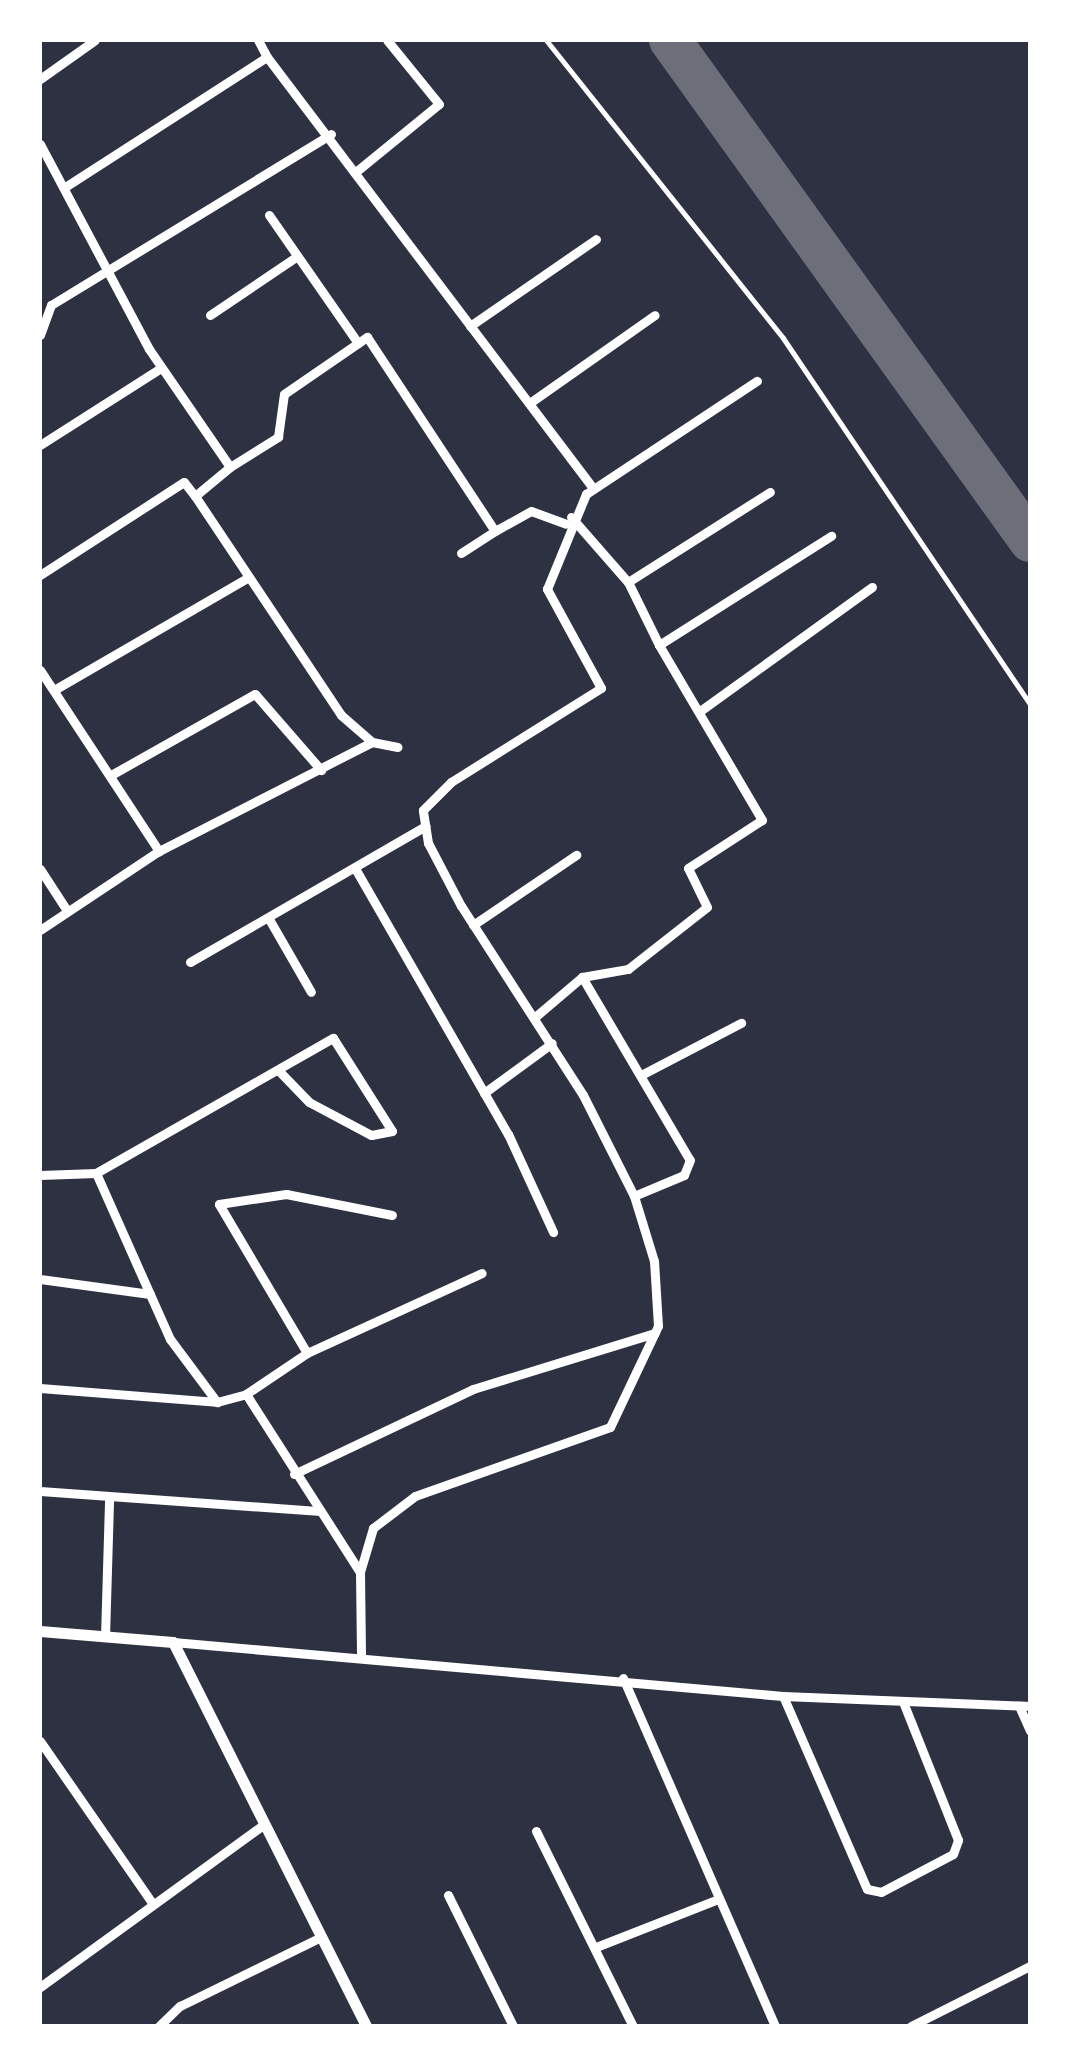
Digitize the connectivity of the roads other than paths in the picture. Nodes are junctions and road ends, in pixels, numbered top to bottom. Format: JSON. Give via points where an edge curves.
{"nodes":[{"id":1,"x":95,"y":40,"type":"edge"},
{"id":2,"x":258,"y":40,"type":"edge"},
{"id":3,"x":387,"y":40,"type":"edge"},
{"id":4,"x":546,"y":40,"type":"edge"},
{"id":5,"x":267,"y":57,"type":"junction"},
{"id":6,"x":40,"y":79,"type":"edge"},
{"id":7,"x":330,"y":134,"type":"junction"},
{"id":8,"x":40,"y":144,"type":"edge"},
{"id":9,"x":358,"y":170,"type":"junction"},
{"id":10,"x":65,"y":186,"type":"junction"},
{"id":11,"x":269,"y":215,"type":"dead end"},
{"id":12,"x":596,"y":239,"type":"dead end"},
{"id":13,"x":296,"y":257,"type":"junction"},
{"id":14,"x":106,"y":274,"type":"junction"},
{"id":15,"x":210,"y":315,"type":"dead end"},
{"id":16,"x":655,"y":315,"type":"dead end"},
{"id":17,"x":470,"y":326,"type":"junction"},
{"id":18,"x":40,"y":336,"type":"edge"},
{"id":19,"x":358,"y":343,"type":"junction"},
{"id":20,"x":161,"y":368,"type":"junction"},
{"id":21,"x":756,"y":381,"type":"dead end"},
{"id":22,"x":531,"y":402,"type":"junction"},
{"id":23,"x":40,"y":445,"type":"edge"},
{"id":24,"x":230,"y":467,"type":"junction"},
{"id":25,"x":593,"y":488,"type":"junction"},
{"id":26,"x":770,"y":492,"type":"dead end"},
{"id":27,"x":195,"y":496,"type":"junction"},
{"id":28,"x":568,"y":520,"type":"junction"},
{"id":29,"x":495,"y":531,"type":"junction"},
{"id":30,"x":831,"y":536,"type":"dead end"},
{"id":31,"x":461,"y":553,"type":"dead end"},
{"id":32,"x":40,"y":575,"type":"edge"},
{"id":33,"x":246,"y":578,"type":"junction"},
{"id":34,"x":628,"y":582,"type":"junction"},
{"id":35,"x":872,"y":587,"type":"dead end"},
{"id":36,"x":659,"y":645,"type":"junction"},
{"id":37,"x":40,"y":670,"type":"edge"},
{"id":38,"x":54,"y":690,"type":"junction"},
{"id":39,"x":1030,"y":704,"type":"edge"},
{"id":40,"x":700,"y":711,"type":"junction"},
{"id":41,"x":372,"y":742,"type":"junction"},
{"id":42,"x":398,"y":747,"type":"dead end"},
{"id":43,"x":320,"y":770,"type":"junction"},
{"id":44,"x":112,"y":775,"type":"junction"},
{"id":45,"x":426,"y":826,"type":"junction"},
{"id":46,"x":159,"y":851,"type":"junction"},
{"id":47,"x":576,"y":854,"type":"dead end"},
{"id":48,"x":40,"y":869,"type":"edge"},
{"id":49,"x":356,"y":870,"type":"junction"},
{"id":50,"x":66,"y":909,"type":"junction"},
{"id":51,"x":269,"y":919,"type":"junction"},
{"id":52,"x":473,"y":925,"type":"junction"},
{"id":53,"x":40,"y":930,"type":"edge"},
{"id":54,"x":190,"y":962,"type":"dead end"},
{"id":55,"x":582,"y":977,"type":"junction"},
{"id":56,"x":311,"y":992,"type":"dead end"},
{"id":57,"x":535,"y":1017,"type":"junction"},
{"id":58,"x":741,"y":1023,"type":"dead end"},
{"id":59,"x":552,"y":1043,"type":"junction"},
{"id":60,"x":278,"y":1070,"type":"junction"},
{"id":61,"x":641,"y":1075,"type":"junction"},
{"id":62,"x":484,"y":1093,"type":"junction"},
{"id":63,"x":96,"y":1173,"type":"junction"},
{"id":64,"x":40,"y":1175,"type":"edge"},
{"id":65,"x":634,"y":1196,"type":"junction"},
{"id":66,"x":392,"y":1215,"type":"dead end"},
{"id":67,"x":553,"y":1232,"type":"dead end"},
{"id":68,"x":482,"y":1273,"type":"dead end"},
{"id":69,"x":40,"y":1279,"type":"edge"},
{"id":70,"x":150,"y":1294,"type":"junction"},
{"id":71,"x":655,"y":1333,"type":"junction"},
{"id":72,"x":307,"y":1353,"type":"junction"},
{"id":73,"x":40,"y":1388,"type":"edge"},
{"id":74,"x":246,"y":1394,"type":"junction"},
{"id":75,"x":218,"y":1402,"type":"junction"},
{"id":76,"x":294,"y":1474,"type":"junction"},
{"id":77,"x":40,"y":1491,"type":"edge"},
{"id":78,"x":109,"y":1500,"type":"junction"},
{"id":79,"x":316,"y":1511,"type":"junction"},
{"id":80,"x":360,"y":1572,"type":"junction"},
{"id":81,"x":40,"y":1631,"type":"edge"},
{"id":82,"x":104,"y":1637,"type":"junction"},
{"id":83,"x":173,"y":1642,"type":"junction"},
{"id":84,"x":361,"y":1654,"type":"junction"},
{"id":85,"x":624,"y":1678,"type":"junction"},
{"id":86,"x":783,"y":1696,"type":"junction"},
{"id":87,"x":904,"y":1704,"type":"junction"},
{"id":88,"x":1024,"y":1706,"type":"edge"},
{"id":89,"x":1030,"y":1731,"type":"edge"},
{"id":90,"x":40,"y":1741,"type":"edge"},
{"id":91,"x":263,"y":1824,"type":"junction"},
{"id":92,"x":536,"y":1831,"type":"dead end"},
{"id":93,"x":448,"y":1895,"type":"dead end"},
{"id":94,"x":716,"y":1900,"type":"junction"},
{"id":95,"x":153,"y":1904,"type":"junction"},
{"id":96,"x":321,"y":1938,"type":"junction"},
{"id":97,"x":596,"y":1947,"type":"junction"},
{"id":98,"x":1030,"y":1966,"type":"edge"},
{"id":99,"x":40,"y":1988,"type":"edge"},
{"id":100,"x":159,"y":2026,"type":"edge"},
{"id":101,"x":366,"y":2026,"type":"edge"},
{"id":102,"x":513,"y":2026,"type":"edge"},
{"id":103,"x":632,"y":2026,"type":"edge"},
{"id":104,"x":775,"y":2026,"type":"edge"},
{"id":105,"x":911,"y":2026,"type":"edge"}],
"edges":[{"from":1,"to":6,"type":"street"},
{"from":2,"to":5,"type":"street"},
{"from":3,"to":9,"type":"street","via":[[440,104]]},
{"from":4,"to":39,"type":"lane","via":[[782,338]]},
{"from":5,"to":7,"type":"street"},
{"from":5,"to":10,"type":"street"},
{"from":7,"to":9,"type":"street"},
{"from":7,"to":14,"type":"street"},
{"from":8,"to":10,"type":"street"},
{"from":9,"to":17,"type":"street"},
{"from":10,"to":14,"type":"street"},
{"from":11,"to":13,"type":"street"},
{"from":12,"to":17,"type":"street"},
{"from":13,"to":15,"type":"street"},
{"from":13,"to":19,"type":"street"},
{"from":14,"to":18,"type":"street","via":[[52,304]]},
{"from":14,"to":20,"type":"street"},
{"from":16,"to":22,"type":"street"},
{"from":17,"to":22,"type":"street"},
{"from":19,"to":24,"type":"street","via":[[284,394],[278,437]]},
{"from":19,"to":29,"type":"street","via":[[367,337]]},
{"from":20,"to":23,"type":"street"},
{"from":20,"to":24,"type":"street"},
{"from":21,"to":25,"type":"street"},
{"from":22,"to":25,"type":"street"},
{"from":24,"to":27,"type":"street"},
{"from":25,"to":28,"type":"street"},
{"from":26,"to":34,"type":"street"},
{"from":27,"to":32,"type":"street","via":[[184,482]]},
{"from":27,"to":33,"type":"street"},
{"from":28,"to":29,"type":"street","via":[[531,510]]},
{"from":28,"to":34,"type":"street"},
{"from":28,"to":45,"type":"street","via":[[546,589],[601,688],[451,782],[424,810]]},
{"from":29,"to":31,"type":"street"},
{"from":30,"to":36,"type":"street"},
{"from":33,"to":38,"type":"street"},
{"from":33,"to":41,"type":"street","via":[[295,655]]},
{"from":34,"to":36,"type":"street"},
{"from":35,"to":40,"type":"street"},
{"from":36,"to":40,"type":"street"},
{"from":37,"to":38,"type":"street"},
{"from":38,"to":44,"type":"street"},
{"from":40,"to":55,"type":"street","via":[[762,820],[688,868],[707,906],[628,969]]},
{"from":41,"to":42,"type":"street"},
{"from":41,"to":43,"type":"street"},
{"from":43,"to":44,"type":"street","via":[[255,694]]},
{"from":43,"to":46,"type":"street"},
{"from":44,"to":46,"type":"street"},
{"from":45,"to":49,"type":"street"},
{"from":45,"to":52,"type":"street"},
{"from":46,"to":50,"type":"street"},
{"from":47,"to":52,"type":"street"},
{"from":48,"to":50,"type":"street"},
{"from":49,"to":51,"type":"street"},
{"from":49,"to":62,"type":"street"},
{"from":50,"to":53,"type":"street"},
{"from":51,"to":54,"type":"street"},
{"from":51,"to":56,"type":"street"},
{"from":52,"to":57,"type":"street"},
{"from":55,"to":57,"type":"street"},
{"from":55,"to":61,"type":"street"},
{"from":57,"to":59,"type":"street"},
{"from":58,"to":61,"type":"street"},
{"from":59,"to":62,"type":"street"},
{"from":59,"to":65,"type":"street"},
{"from":60,"to":60,"type":"street","via":[[333,1038],[392,1131],[355,1127],[309,1102]]},
{"from":60,"to":63,"type":"street"},
{"from":61,"to":65,"type":"street","via":[[690,1160],[684,1175]]},
{"from":62,"to":67,"type":"street"},
{"from":63,"to":64,"type":"street"},
{"from":63,"to":70,"type":"street"},
{"from":65,"to":71,"type":"street","via":[[654,1261]]},
{"from":66,"to":72,"type":"street","via":[[286,1194],[219,1204]]},
{"from":68,"to":72,"type":"street"},
{"from":69,"to":70,"type":"street"},
{"from":70,"to":75,"type":"street","via":[[170,1339]]},
{"from":71,"to":76,"type":"street","via":[[473,1389]]},
{"from":71,"to":80,"type":"street","via":[[610,1427],[414,1496],[373,1528]]},
{"from":72,"to":74,"type":"street"},
{"from":73,"to":75,"type":"street"},
{"from":74,"to":75,"type":"street"},
{"from":74,"to":76,"type":"street"},
{"from":76,"to":79,"type":"street"},
{"from":77,"to":78,"type":"street"},
{"from":78,"to":79,"type":"street"},
{"from":78,"to":82,"type":"street"},
{"from":79,"to":80,"type":"street"},
{"from":80,"to":84,"type":"street"},
{"from":81,"to":82,"type":"street"},
{"from":82,"to":83,"type":"street"},
{"from":83,"to":84,"type":"street"},
{"from":83,"to":91,"type":"street"},
{"from":84,"to":85,"type":"street"},
{"from":85,"to":86,"type":"street"},
{"from":85,"to":94,"type":"street"},
{"from":86,"to":87,"type":"street"},
{"from":86,"to":87,"type":"street","via":[[866,1889],[881,1892],[953,1854],[958,1840]]},
{"from":87,"to":88,"type":"street"},
{"from":88,"to":89,"type":"street"},
{"from":90,"to":95,"type":"street"},
{"from":91,"to":95,"type":"street"},
{"from":91,"to":96,"type":"street"},
{"from":92,"to":97,"type":"street"},
{"from":93,"to":102,"type":"street"},
{"from":94,"to":97,"type":"street"},
{"from":94,"to":104,"type":"street"},
{"from":95,"to":99,"type":"street"},
{"from":96,"to":100,"type":"street","via":[[180,2006]]},
{"from":96,"to":101,"type":"street"},
{"from":97,"to":103,"type":"street"},
{"from":98,"to":105,"type":"street"}]}
